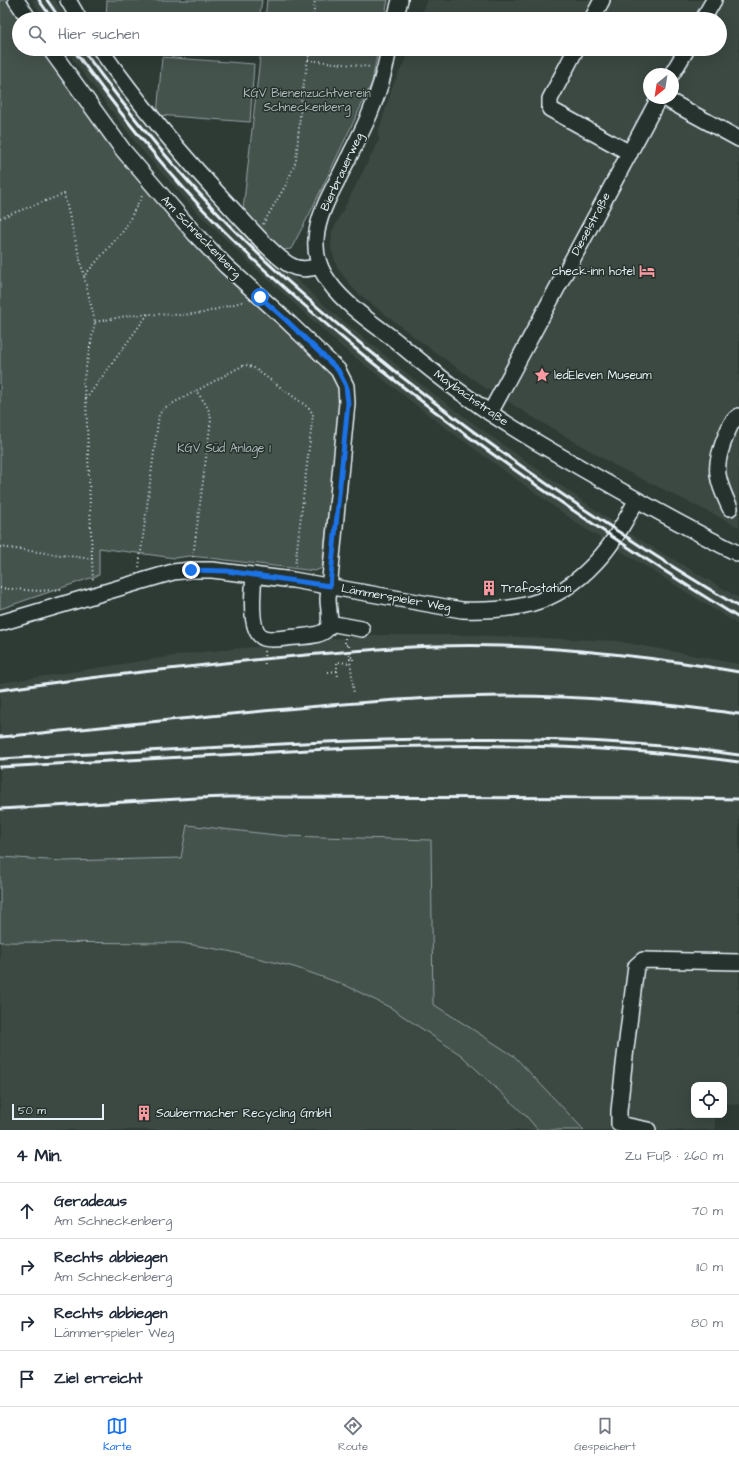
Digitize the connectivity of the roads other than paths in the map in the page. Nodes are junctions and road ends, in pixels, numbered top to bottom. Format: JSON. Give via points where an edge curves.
{"nodes":[{"id":1,"x":16,"y":0,"type":"edge"},
{"id":2,"x":68,"y":0,"type":"edge"},
{"id":3,"x":400,"y":0,"type":"edge"},
{"id":4,"x":602,"y":0,"type":"edge"},
{"id":5,"x":714,"y":0,"type":"edge"},
{"id":6,"x":24,"y":12,"type":"edge"},
{"id":7,"x":74,"y":12,"type":"edge"},
{"id":8,"x":397,"y":12,"type":"edge"},
{"id":9,"x":596,"y":12,"type":"edge"},
{"id":10,"x":707,"y":12,"type":"edge"},
{"id":11,"x":55,"y":56,"type":"edge"},
{"id":12,"x":105,"y":56,"type":"edge"},
{"id":13,"x":388,"y":56,"type":"edge"},
{"id":14,"x":572,"y":56,"type":"edge"},
{"id":15,"x":682,"y":56,"type":"edge"},
{"id":16,"x":675,"y":68,"type":"edge"},
{"id":17,"x":656,"y":104,"type":"edge"},
{"id":18,"x":675,"y":104,"type":"edge"},
{"id":19,"x":739,"y":139,"type":"edge"},
{"id":20,"x":630,"y":152,"type":"junction"},
{"id":21,"x":322,"y":270,"type":"junction"},
{"id":22,"x":490,"y":413,"type":"junction"},
{"id":23,"x":739,"y":416,"type":"edge"},
{"id":24,"x":637,"y":500,"type":"junction"},
{"id":25,"x":730,"y":508,"type":"dead end"},
{"id":26,"x":739,"y":554,"type":"edge"},
{"id":27,"x":254,"y":575,"type":"junction"},
{"id":28,"x":330,"y":586,"type":"junction"},
{"id":29,"x":0,"y":623,"type":"edge"},
{"id":30,"x":336,"y":624,"type":"junction"},
{"id":31,"x":362,"y":629,"type":"dead end"},
{"id":32,"x":739,"y":962,"type":"edge"},
{"id":33,"x":648,"y":1130,"type":"edge"}],
"edges":[{"from":1,"to":6,"type":"street"},
{"from":2,"to":7,"type":"street"},
{"from":3,"to":8,"type":"street"},
{"from":4,"to":9,"type":"street"},
{"from":5,"to":10,"type":"street"},
{"from":11,"to":28,"type":"street","name":"Am Schneckenberg","via":[[111,135],[149,182],[214,254],[338,370],[346,386],[348,403]]},
{"from":12,"to":21,"type":"street","via":[[189,161],[257,235],[288,264],[304,270]]},
{"from":13,"to":21,"type":"street","name":"Bierbrauerweg","via":[[380,89],[370,114],[321,216],[316,251]]},
{"from":14,"to":20,"type":"street","via":[[550,99],[550,109]]},
{"from":15,"to":16,"type":"street"},
{"from":17,"to":20,"type":"street","name":"Dieselstraße"},
{"from":18,"to":19,"type":"street"},
{"from":20,"to":22,"type":"street","name":"Dieselstraße"},
{"from":21,"to":22,"type":"street","name":"Maybachstraße","via":[[338,294],[352,306],[448,383]]},
{"from":22,"to":24,"type":"street","name":"Maybachstraße"},
{"from":23,"to":25,"type":"street","via":[[732,422],[720,449],[716,470],[721,490]]},
{"from":24,"to":26,"type":"street"},
{"from":24,"to":28,"type":"street","name":"Lämmerspieler Weg","via":[[624,524],[592,566],[561,591],[527,605],[500,610],[462,610]]},
{"from":27,"to":28,"type":"street","name":"Lämmerspieler Weg"},
{"from":27,"to":29,"type":"street","name":"Lämmerspieler Weg","via":[[191,570],[140,577]]},
{"from":27,"to":30,"type":"street","via":[[252,595],[255,627],[261,636],[270,639],[321,633]]},
{"from":28,"to":30,"type":"street","name":"Am Schneckenberg","via":[[328,599]]},
{"from":30,"to":31,"type":"street"},
{"from":32,"to":33,"type":"street","via":[[643,960],[636,966],[619,1124]]}]}
